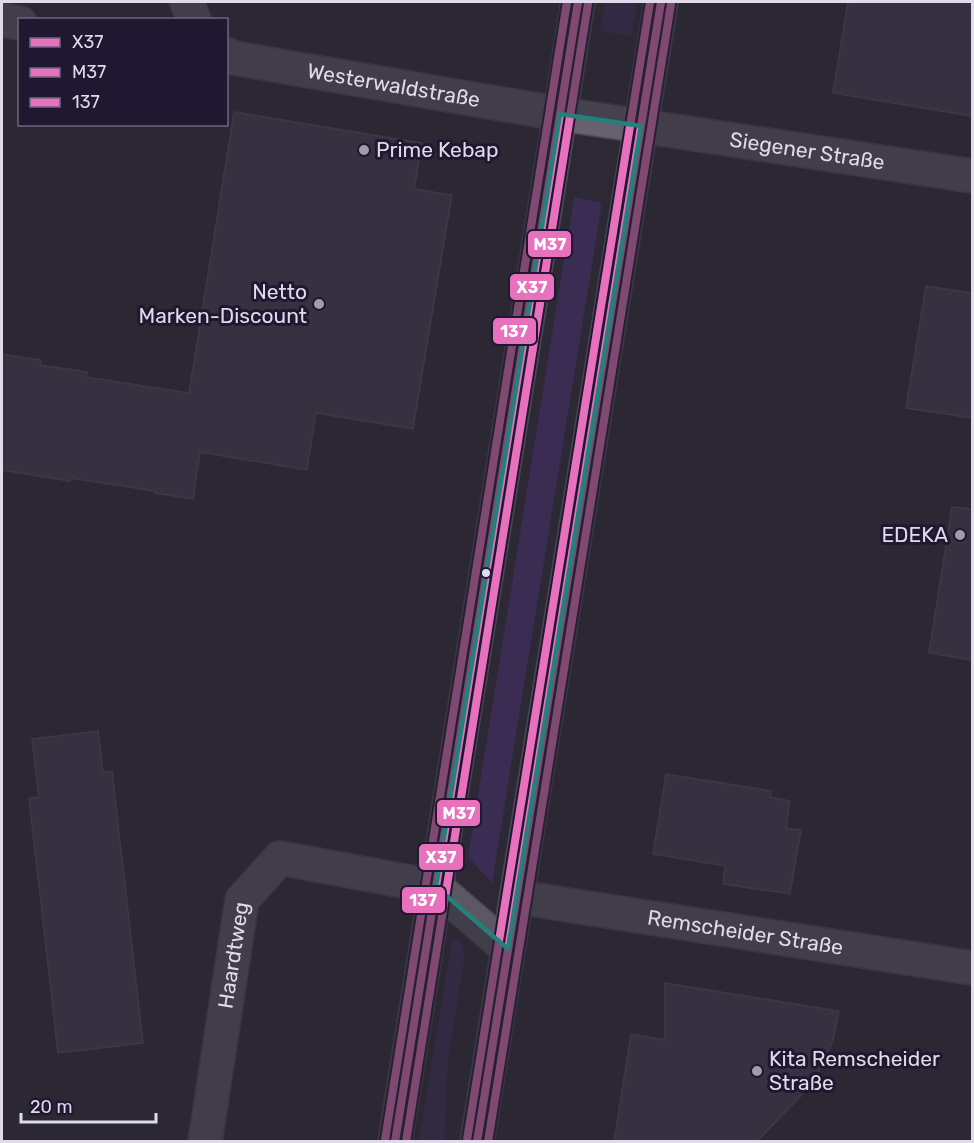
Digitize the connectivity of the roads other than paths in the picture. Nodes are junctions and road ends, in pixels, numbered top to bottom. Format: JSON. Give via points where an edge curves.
{"nodes":[{"id":1,"x":187,"y":2,"type":"edge"},
{"id":2,"x":578,"y":2,"type":"edge"},
{"id":3,"x":661,"y":2,"type":"edge"},
{"id":4,"x":193,"y":18,"type":"edge"},
{"id":5,"x":2,"y":20,"type":"edge"},
{"id":6,"x":18,"y":23,"type":"edge"},
{"id":7,"x":228,"y":55,"type":"edge"},
{"id":8,"x":560,"y":114,"type":"junction"},
{"id":9,"x":641,"y":126,"type":"junction"},
{"id":10,"x":972,"y":176,"type":"edge"},
{"id":11,"x":436,"y":887,"type":"junction"},
{"id":12,"x":517,"y":897,"type":"junction"},
{"id":13,"x":508,"y":949,"type":"junction"},
{"id":14,"x":972,"y":968,"type":"edge"},
{"id":15,"x":205,"y":1142,"type":"edge"},
{"id":16,"x":395,"y":1142,"type":"edge"},
{"id":17,"x":477,"y":1142,"type":"edge"}],
"edges":[{"from":1,"to":4,"type":"street"},
{"from":2,"to":8,"type":"main road"},
{"from":3,"to":9,"type":"main road"},
{"from":5,"to":6,"type":"street"},
{"from":7,"to":8,"type":"street","name":"Westerwaldstraße"},
{"from":8,"to":9,"type":"main road"},
{"from":8,"to":11,"type":"main road"},
{"from":9,"to":10,"type":"street","name":"Siegener Straße"},
{"from":9,"to":12,"type":"main road"},
{"from":11,"to":13,"type":"street"},
{"from":11,"to":15,"type":"street","name":"Haardtweg","via":[[280,858],[242,900]]},
{"from":11,"to":16,"type":"main road"},
{"from":12,"to":13,"type":"main road"},
{"from":12,"to":14,"type":"street","name":"Remscheider Straße"},
{"from":13,"to":17,"type":"main road"}]}
